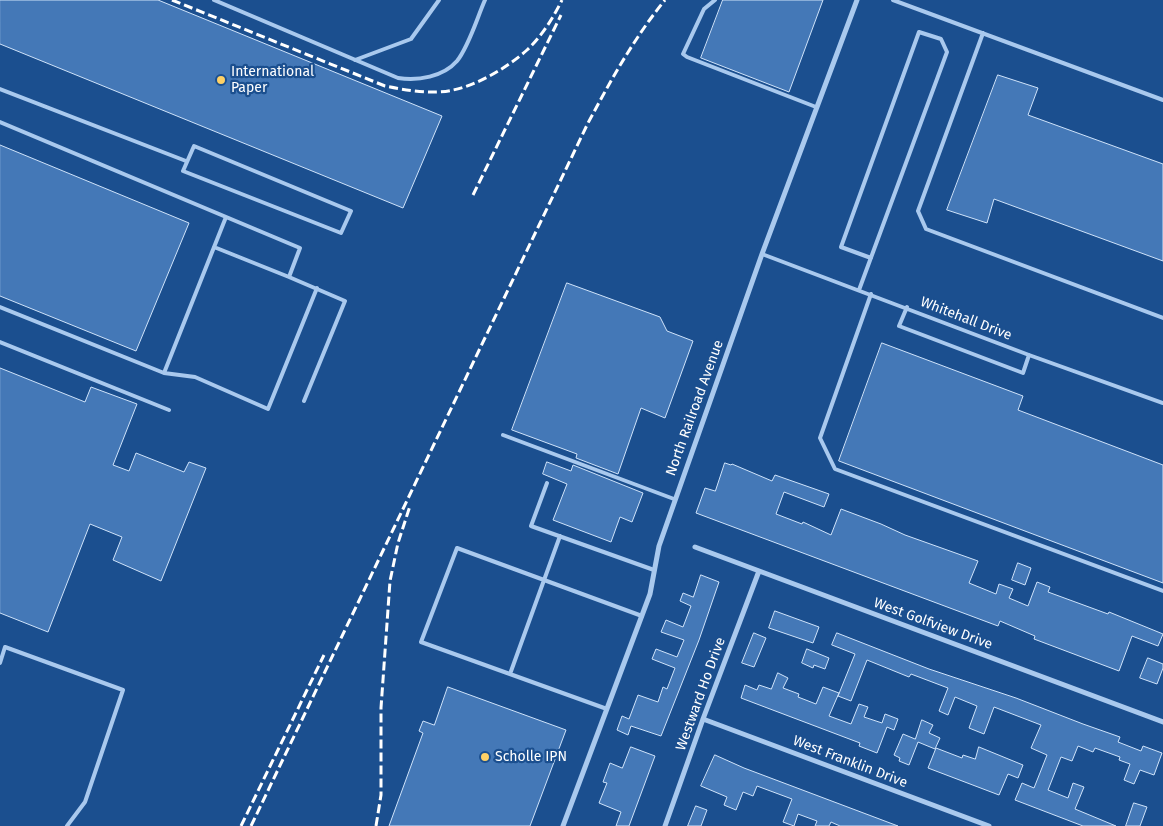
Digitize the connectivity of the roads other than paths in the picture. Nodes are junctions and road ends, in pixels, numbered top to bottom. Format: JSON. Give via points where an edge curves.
{"nodes":[{"id":1,"x":214,"y":0,"type":"edge"},
{"id":2,"x":439,"y":0,"type":"edge"},
{"id":3,"x":485,"y":0,"type":"edge"},
{"id":4,"x":715,"y":0,"type":"edge"},
{"id":5,"x":857,"y":0,"type":"edge"},
{"id":6,"x":894,"y":0,"type":"edge"},
{"id":7,"x":983,"y":33,"type":"junction"},
{"id":8,"x":355,"y":60,"type":"junction"},
{"id":9,"x":0,"y":90,"type":"edge"},
{"id":10,"x":1163,"y":100,"type":"edge"},
{"id":11,"x":816,"y":107,"type":"junction"},
{"id":12,"x":0,"y":122,"type":"edge"},
{"id":13,"x":186,"y":161,"type":"junction"},
{"id":14,"x":226,"y":217,"type":"junction"},
{"id":15,"x":214,"y":247,"type":"junction"},
{"id":16,"x":762,"y":254,"type":"junction"},
{"id":17,"x":871,"y":258,"type":"junction"},
{"id":18,"x":288,"y":277,"type":"junction"},
{"id":19,"x":317,"y":288,"type":"junction"},
{"id":20,"x":859,"y":290,"type":"junction"},
{"id":21,"x":871,"y":294,"type":"junction"},
{"id":22,"x":0,"y":308,"type":"edge"},
{"id":23,"x":906,"y":308,"type":"junction"},
{"id":24,"x":1163,"y":318,"type":"edge"},
{"id":25,"x":0,"y":342,"type":"edge"},
{"id":26,"x":1029,"y":355,"type":"junction"},
{"id":27,"x":164,"y":374,"type":"junction"},
{"id":28,"x":304,"y":401,"type":"dead end"},
{"id":29,"x":1163,"y":404,"type":"edge"},
{"id":30,"x":169,"y":410,"type":"dead end"},
{"id":31,"x":503,"y":436,"type":"dead end"},
{"id":32,"x":547,"y":483,"type":"dead end"},
{"id":33,"x":674,"y":499,"type":"junction"},
{"id":34,"x":560,"y":536,"type":"junction"},
{"id":35,"x":695,"y":547,"type":"dead end"},
{"id":36,"x":654,"y":570,"type":"junction"},
{"id":37,"x":759,"y":571,"type":"junction"},
{"id":38,"x":544,"y":581,"type":"junction"},
{"id":39,"x":1163,"y":591,"type":"edge"},
{"id":40,"x":642,"y":616,"type":"junction"},
{"id":41,"x":0,"y":663,"type":"edge"},
{"id":42,"x":510,"y":674,"type":"junction"},
{"id":43,"x":607,"y":708,"type":"junction"},
{"id":44,"x":703,"y":719,"type":"junction"},
{"id":45,"x":1163,"y":722,"type":"edge"},
{"id":46,"x":67,"y":826,"type":"edge"},
{"id":47,"x":563,"y":826,"type":"edge"},
{"id":48,"x":665,"y":826,"type":"edge"},
{"id":49,"x":989,"y":826,"type":"edge"}],
"edges":[{"from":1,"to":8,"type":"lane"},
{"from":2,"to":8,"type":"lane","via":[[411,39]]},
{"from":3,"to":8,"type":"lane","via":[[457,61],[445,71],[412,80],[398,78]]},
{"from":4,"to":11,"type":"lane","via":[[704,9],[683,54]]},
{"from":5,"to":11,"type":"street","name":"North Railroad Avenue"},
{"from":6,"to":7,"type":"lane"},
{"from":7,"to":10,"type":"lane"},
{"from":7,"to":24,"type":"lane","via":[[918,211],[926,229]]},
{"from":9,"to":13,"type":"lane"},
{"from":11,"to":16,"type":"street","name":"North Railroad Avenue"},
{"from":12,"to":14,"type":"lane"},
{"from":13,"to":13,"type":"lane","via":[[194,146],[351,211],[341,233],[183,171]]},
{"from":14,"to":15,"type":"lane"},
{"from":14,"to":18,"type":"lane","via":[[300,248]]},
{"from":15,"to":18,"type":"lane"},
{"from":15,"to":27,"type":"lane"},
{"from":16,"to":20,"type":"lane","name":"Whitehall Drive"},
{"from":16,"to":33,"type":"street","name":"North Railroad Avenue"},
{"from":17,"to":17,"type":"lane","via":[[947,52],[941,39],[919,32],[841,247]]},
{"from":17,"to":20,"type":"lane"},
{"from":18,"to":19,"type":"lane"},
{"from":19,"to":27,"type":"lane","via":[[268,409],[195,377]]},
{"from":19,"to":28,"type":"lane","via":[[345,301]]},
{"from":20,"to":21,"type":"lane","name":"Whitehall Drive"},
{"from":21,"to":23,"type":"lane","name":"Whitehall Drive"},
{"from":21,"to":39,"type":"lane","via":[[820,438],[835,469]]},
{"from":22,"to":27,"type":"lane"},
{"from":23,"to":26,"type":"lane","name":"Whitehall Drive"},
{"from":23,"to":26,"type":"lane","via":[[899,326],[1023,372]]},
{"from":25,"to":30,"type":"lane"},
{"from":26,"to":29,"type":"lane","name":"Whitehall Drive"},
{"from":31,"to":33,"type":"lane"},
{"from":32,"to":34,"type":"lane","via":[[531,526]]},
{"from":33,"to":36,"type":"street","name":"North Railroad Avenue"},
{"from":34,"to":36,"type":"lane"},
{"from":34,"to":38,"type":"lane"},
{"from":35,"to":37,"type":"street","name":"West Golfview Drive"},
{"from":36,"to":40,"type":"street","name":"North Railroad Avenue"},
{"from":37,"to":44,"type":"street","name":"Westward Ho Drive"},
{"from":37,"to":45,"type":"street","name":"West Golfview Drive"},
{"from":38,"to":40,"type":"lane"},
{"from":38,"to":42,"type":"lane"},
{"from":38,"to":42,"type":"lane","via":[[457,548],[421,642]]},
{"from":40,"to":43,"type":"street","name":"North Railroad Avenue"},
{"from":41,"to":46,"type":"lane","via":[[6,647],[124,690],[85,802]]},
{"from":42,"to":43,"type":"lane"},
{"from":43,"to":47,"type":"street","name":"North Railroad Avenue"},
{"from":44,"to":48,"type":"street","name":"Westward Ho Drive"},
{"from":44,"to":49,"type":"street","name":"West Franklin Drive"}]}
